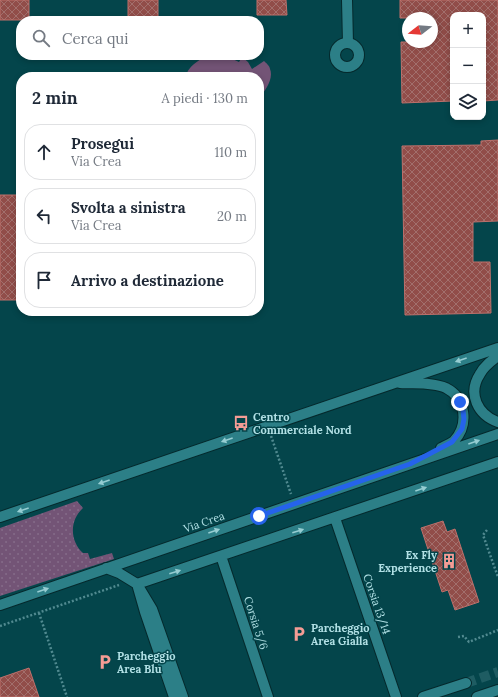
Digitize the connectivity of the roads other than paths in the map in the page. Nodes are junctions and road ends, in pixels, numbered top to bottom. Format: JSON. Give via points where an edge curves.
{"nodes":[{"id":1,"x":347,"y":0,"type":"edge"},
{"id":2,"x":348,"y":43,"type":"dead end"},
{"id":3,"x":498,"y":348,"type":"edge"},
{"id":4,"x":498,"y":356,"type":"edge"},
{"id":5,"x":394,"y":383,"type":"junction"},
{"id":6,"x":498,"y":422,"type":"edge"},
{"id":7,"x":498,"y":434,"type":"edge"},
{"id":8,"x":498,"y":462,"type":"edge"},
{"id":9,"x":410,"y":464,"type":"junction"},
{"id":10,"x":0,"y":517,"type":"edge"},
{"id":11,"x":335,"y":518,"type":"junction"},
{"id":12,"x":221,"y":556,"type":"junction"},
{"id":13,"x":106,"y":568,"type":"junction"},
{"id":14,"x":135,"y":582,"type":"junction"},
{"id":15,"x":2,"y":604,"type":"edge"},
{"id":16,"x":466,"y":682,"type":"tunnel mouth"},
{"id":17,"x":442,"y":690,"type":"junction"},
{"id":18,"x":498,"y":690,"type":"edge"},
{"id":19,"x":174,"y":697,"type":"edge"},
{"id":20,"x":183,"y":697,"type":"edge"},
{"id":21,"x":268,"y":697,"type":"edge"},
{"id":22,"x":396,"y":697,"type":"edge"},
{"id":23,"x":424,"y":697,"type":"edge"},
{"id":24,"x":454,"y":697,"type":"edge"},
{"id":25,"x":477,"y":697,"type":"edge"}],
"edges":[{"from":1,"to":2,"type":"street"},
{"from":3,"to":5,"type":"street","name":"Via Crea","one_way":true},
{"from":4,"to":6,"type":"street","via":[[479,374],[474,390],[474,398],[483,414]]},
{"from":5,"to":9,"type":"street","name":"Via Crea","via":[[438,385],[455,394],[463,410],[462,429],[452,442]]},
{"from":5,"to":10,"type":"street","name":"Via Crea","one_way":true},
{"from":9,"to":7,"type":"street","name":"Via Crea","one_way":true},
{"from":11,"to":8,"type":"street","one_way":true},
{"from":13,"to":9,"type":"street","name":"Via Crea","one_way":true},
{"from":12,"to":11,"type":"street","one_way":true},
{"from":11,"to":22,"type":"street","name":"Corsia 13/14"},
{"from":14,"to":12,"type":"street","one_way":true},
{"from":12,"to":21,"type":"street","name":"Corsia 5/6"},
{"from":13,"to":14,"type":"street"},
{"from":15,"to":13,"type":"street","name":"Via Crea","one_way":true},
{"from":14,"to":19,"type":"street"},
{"from":14,"to":20,"type":"street","via":[[152,609]]},
{"from":16,"to":17,"type":"street"},
{"from":17,"to":23,"type":"street"},
{"from":17,"to":24,"type":"street"},
{"from":18,"to":25,"type":"street"}]}
